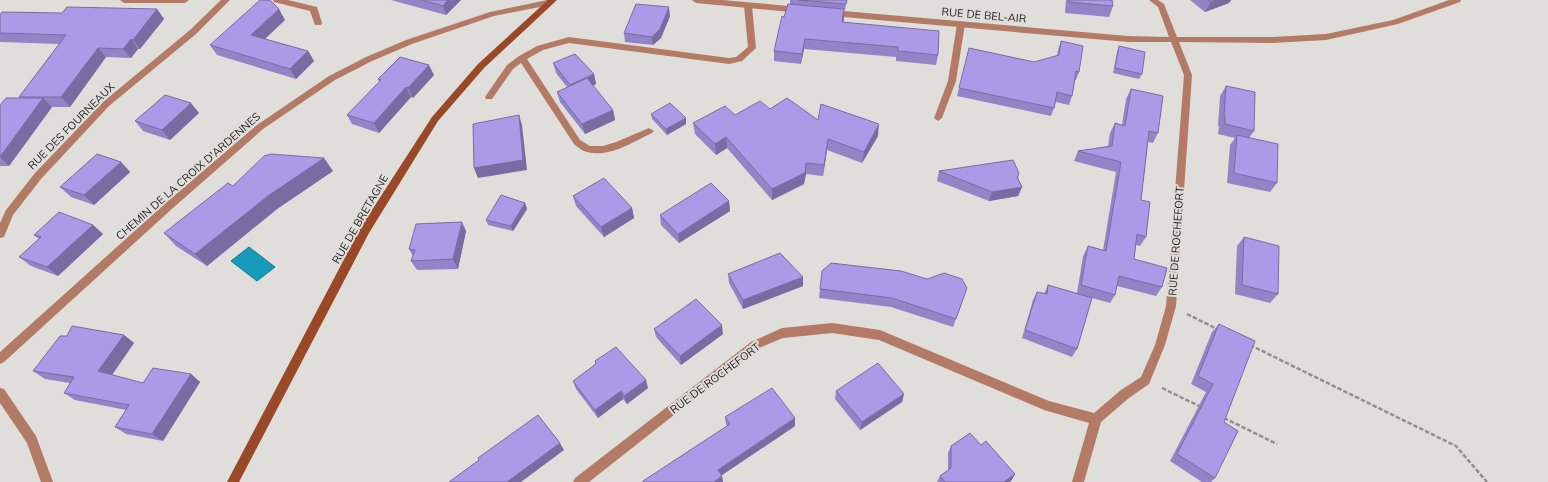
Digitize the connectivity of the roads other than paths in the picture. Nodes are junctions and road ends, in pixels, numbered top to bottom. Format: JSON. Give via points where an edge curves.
{"nodes":[{"id":1,"x":124,"y":0,"type":"edge"},
{"id":2,"x":185,"y":0,"type":"edge"},
{"id":3,"x":226,"y":0,"type":"edge"},
{"id":4,"x":277,"y":0,"type":"edge"},
{"id":5,"x":696,"y":0,"type":"edge"},
{"id":6,"x":1154,"y":0,"type":"edge"},
{"id":7,"x":1457,"y":0,"type":"edge"},
{"id":8,"x":552,"y":1,"type":"edge"},
{"id":9,"x":748,"y":6,"type":"junction"},
{"id":10,"x":811,"y":11,"type":"edge"},
{"id":11,"x":827,"y":12,"type":"edge"},
{"id":12,"x":318,"y":23,"type":"dead end"},
{"id":13,"x":961,"y":24,"type":"junction"},
{"id":14,"x":1174,"y":38,"type":"junction"},
{"id":15,"x":522,"y":58,"type":"junction"},
{"id":16,"x":488,"y":97,"type":"dead end"},
{"id":17,"x":938,"y":118,"type":"dead end"},
{"id":18,"x":649,"y":131,"type":"dead end"},
{"id":19,"x":4,"y":213,"type":"edge"},
{"id":20,"x":0,"y":234,"type":"edge"},
{"id":21,"x":0,"y":359,"type":"edge"},
{"id":22,"x":0,"y":393,"type":"edge"},
{"id":23,"x":1096,"y":419,"type":"junction"},
{"id":24,"x":47,"y":482,"type":"edge"},
{"id":25,"x":233,"y":482,"type":"edge"},
{"id":26,"x":578,"y":482,"type":"edge"},
{"id":27,"x":1078,"y":482,"type":"edge"}],
"edges":[{"from":1,"to":2,"type":"street"},
{"from":3,"to":19,"type":"street","name":"RUE DES FOURNEAUX","via":[[106,104]]},
{"from":4,"to":12,"type":"street","via":[[314,9]]},
{"from":5,"to":9,"type":"street"},
{"from":6,"to":14,"type":"street","name":"RUE DE ROCHEFORT","via":[[1161,6]]},
{"from":7,"to":14,"type":"street","name":"RUE DE BEL-AIR","via":[[1395,22],[1326,37],[1238,40]]},
{"from":8,"to":21,"type":"street","name":"CHEMIN DE LA CROIX D'ARDENNES","via":[[493,14],[409,42],[332,78],[260,127]]},
{"from":8,"to":25,"type":"street","name":"RUE DE BRETAGNE","via":[[481,66],[435,119],[365,230]]},
{"from":9,"to":10,"type":"street"},
{"from":9,"to":15,"type":"street","via":[[752,48],[739,59],[729,61],[569,40],[540,48]]},
{"from":11,"to":13,"type":"street","name":"RUE DE BEL-AIR"},
{"from":13,"to":14,"type":"street","name":"RUE DE BEL-AIR","via":[[1128,39]]},
{"from":13,"to":17,"type":"street","via":[[952,81]]},
{"from":14,"to":23,"type":"street","name":"RUE DE ROCHEFORT","via":[[1188,75],[1171,306],[1160,345],[1145,380]]},
{"from":15,"to":16,"type":"street","via":[[510,67]]},
{"from":15,"to":18,"type":"street","via":[[577,142],[588,149],[600,150]]},
{"from":19,"to":20,"type":"street","name":"RUE DES FOURNEAUX"},
{"from":22,"to":24,"type":"street","via":[[32,440]]},
{"from":23,"to":26,"type":"street","name":"RUE DE ROCHEFORT","via":[[1048,406],[880,335],[832,328],[782,333],[755,345]]},
{"from":23,"to":27,"type":"street"}]}
